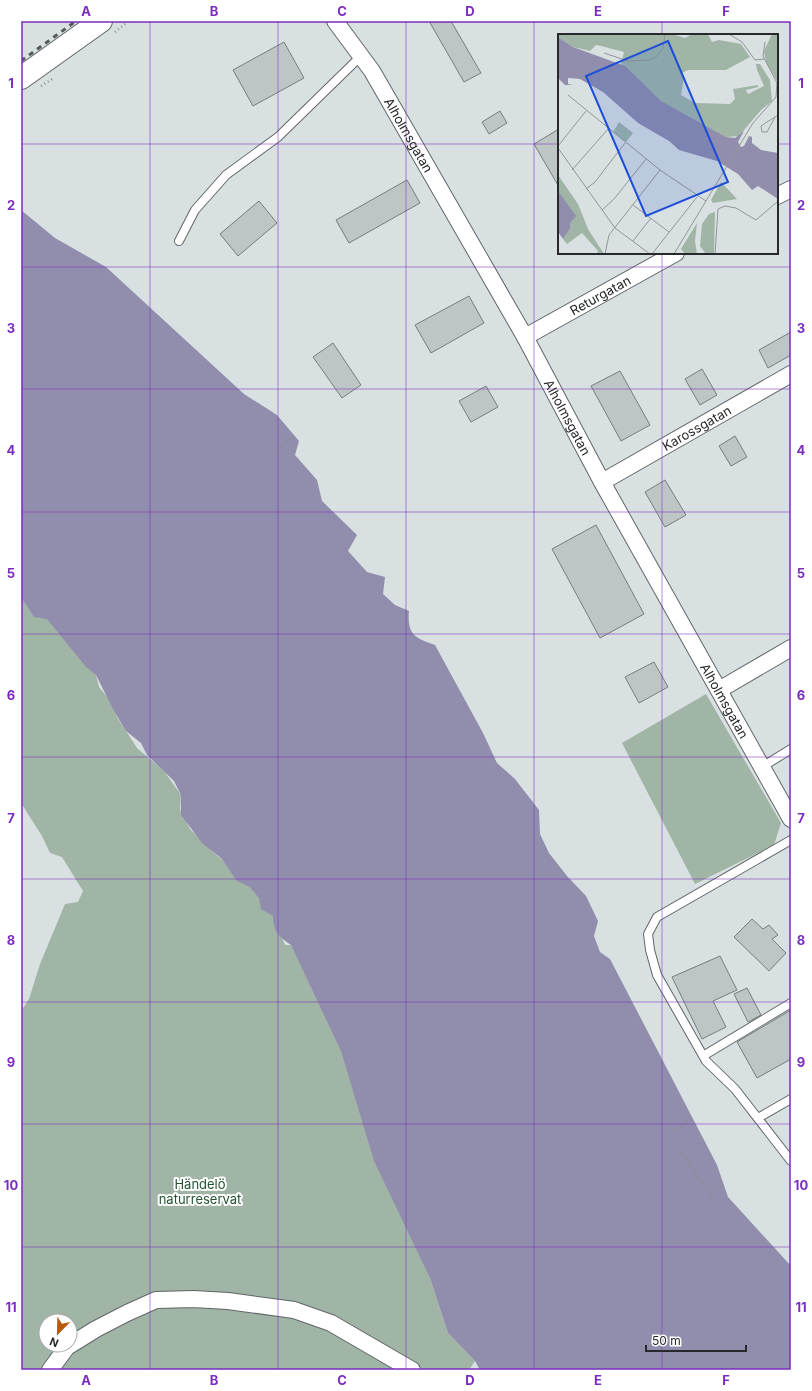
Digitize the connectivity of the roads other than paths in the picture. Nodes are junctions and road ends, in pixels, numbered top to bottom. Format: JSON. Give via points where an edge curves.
{"nodes":[{"id":1,"x":101,"y":21,"type":"edge"},
{"id":2,"x":335,"y":21,"type":"edge"},
{"id":3,"x":361,"y":56,"type":"junction"},
{"id":4,"x":21,"y":78,"type":"edge"},
{"id":5,"x":791,"y":188,"type":"edge"},
{"id":6,"x":778,"y":195,"type":"edge"},
{"id":7,"x":179,"y":240,"type":"dead end"},
{"id":8,"x":674,"y":254,"type":"edge"},
{"id":9,"x":525,"y":337,"type":"junction"},
{"id":10,"x":791,"y":374,"type":"edge"},
{"id":11,"x":602,"y":482,"type":"junction"},
{"id":12,"x":791,"y":648,"type":"edge"},
{"id":13,"x":719,"y":690,"type":"junction"},
{"id":14,"x":791,"y":749,"type":"edge"},
{"id":15,"x":762,"y":767,"type":"junction"},
{"id":16,"x":791,"y":818,"type":"edge"},
{"id":17,"x":791,"y":840,"type":"edge"},
{"id":18,"x":791,"y":1003,"type":"edge"},
{"id":19,"x":703,"y":1056,"type":"junction"},
{"id":20,"x":791,"y":1099,"type":"edge"},
{"id":21,"x":758,"y":1118,"type":"junction"},
{"id":22,"x":791,"y":1160,"type":"edge"},
{"id":23,"x":50,"y":1370,"type":"edge"},
{"id":24,"x":412,"y":1370,"type":"edge"}],
"edges":[{"from":1,"to":4,"type":"street"},
{"from":2,"to":3,"type":"street","name":"Alholmsgatan"},
{"from":3,"to":7,"type":"lane","via":[[278,137],[226,175],[195,210]]},
{"from":3,"to":9,"type":"street","name":"Alholmsgatan"},
{"from":5,"to":6,"type":"street"},
{"from":8,"to":9,"type":"street","name":"Returgatan"},
{"from":9,"to":11,"type":"street","name":"Alholmsgatan"},
{"from":10,"to":11,"type":"street","name":"Karossgatan"},
{"from":11,"to":13,"type":"street","name":"Alholmsgatan"},
{"from":12,"to":13,"type":"street"},
{"from":13,"to":15,"type":"street","name":"Alholmsgatan"},
{"from":14,"to":15,"type":"lane"},
{"from":15,"to":16,"type":"street","name":"Alholmsgatan"},
{"from":17,"to":19,"type":"lane","via":[[657,917],[648,934],[657,975]]},
{"from":18,"to":19,"type":"lane"},
{"from":19,"to":21,"type":"lane","via":[[735,1089]]},
{"from":20,"to":21,"type":"lane"},
{"from":21,"to":22,"type":"lane"},
{"from":23,"to":24,"type":"street","via":[[67,1347],[127,1313],[156,1300],[193,1299],[294,1310],[332,1323]]}]}
